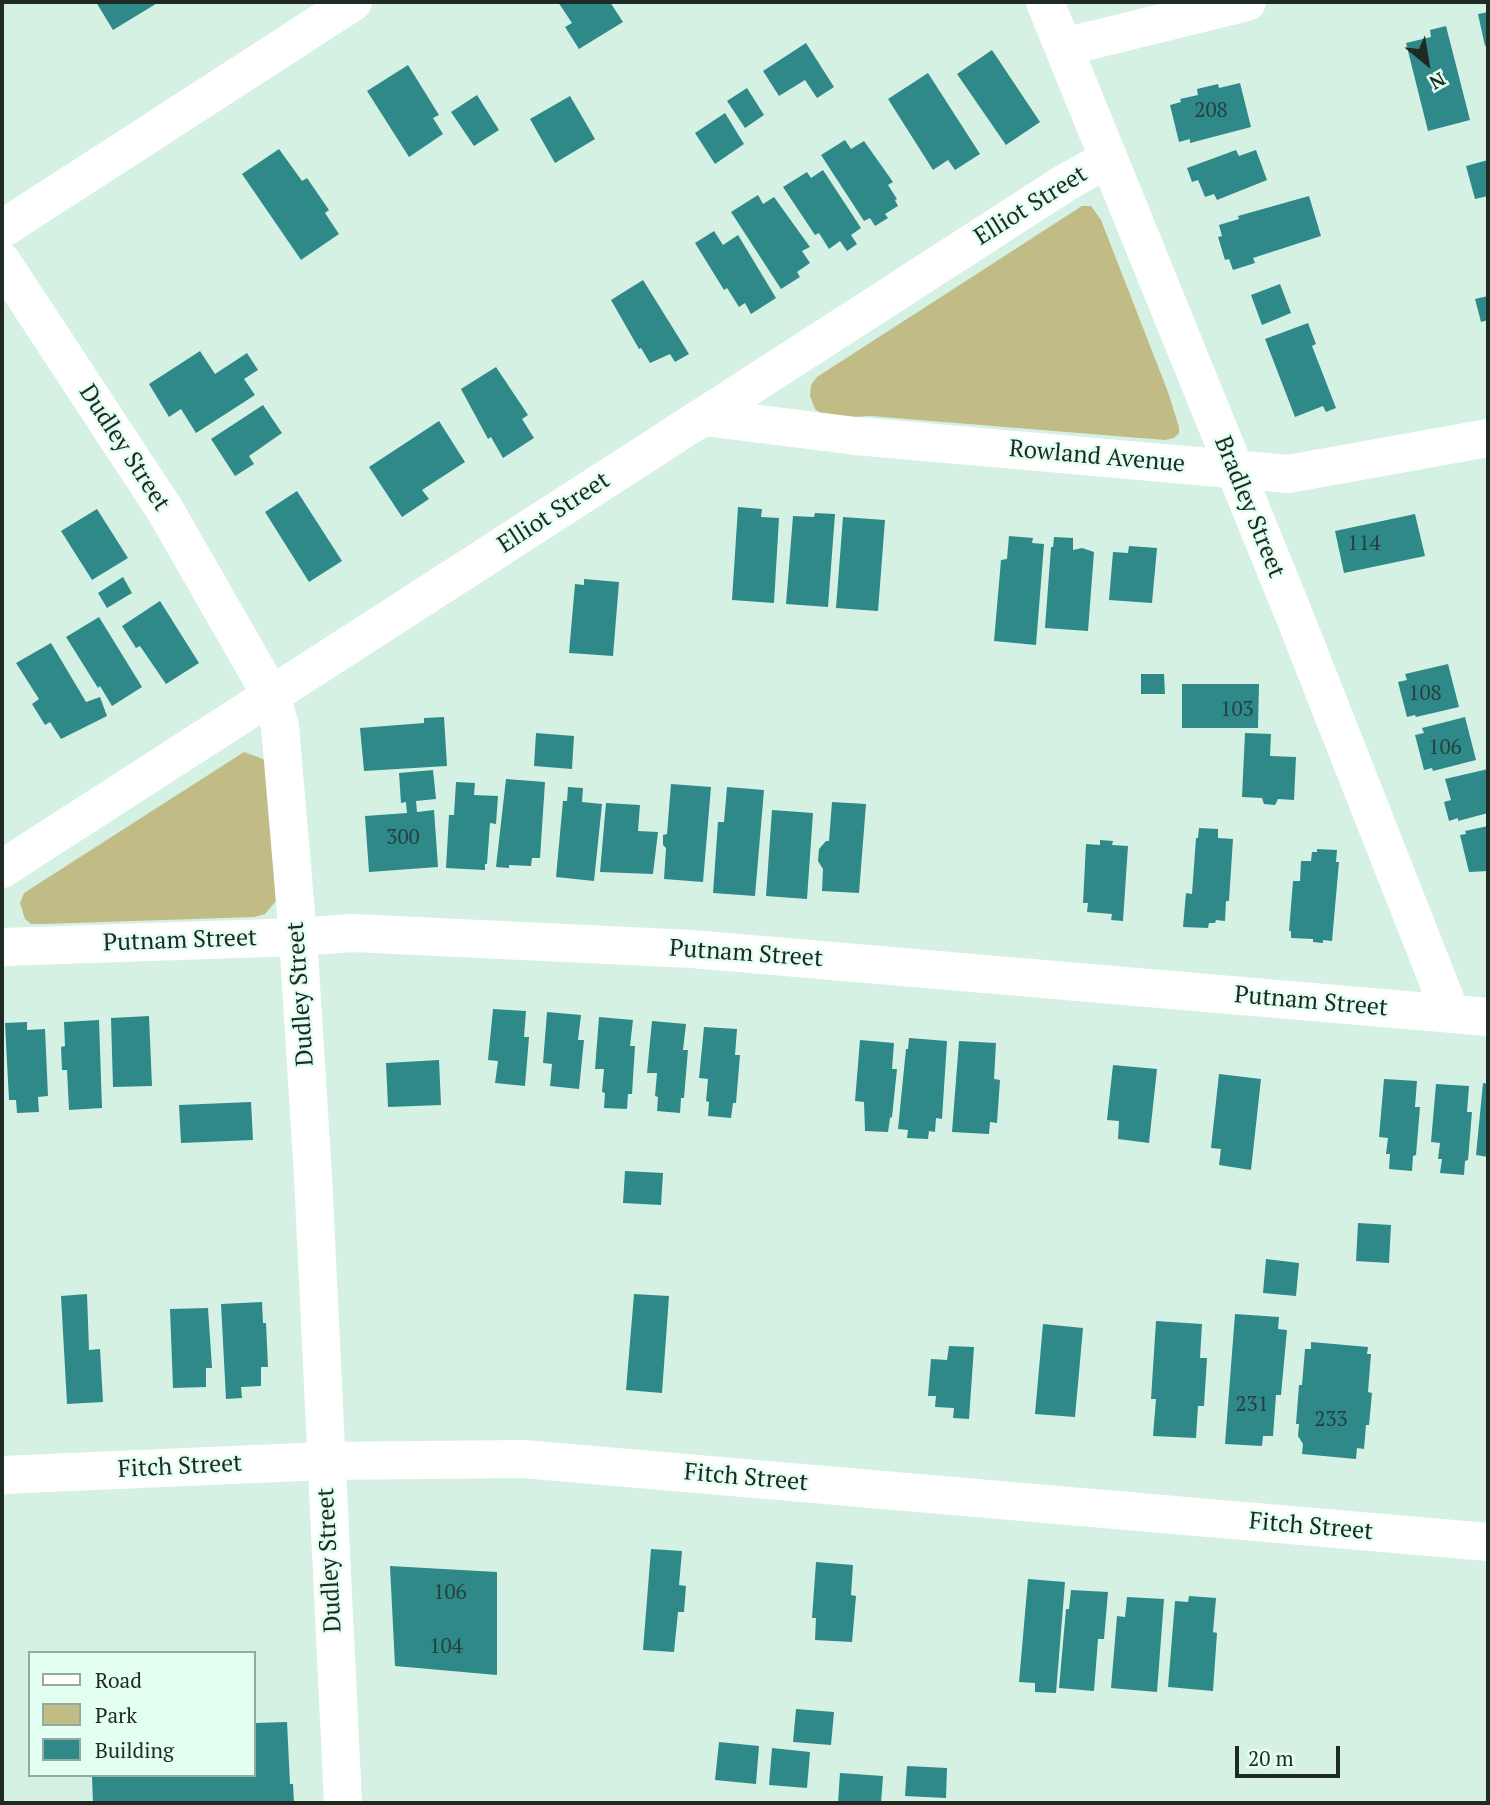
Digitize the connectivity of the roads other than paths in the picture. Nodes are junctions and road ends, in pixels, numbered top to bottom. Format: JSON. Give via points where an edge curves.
{"nodes":[{"id":1,"x":353,"y":2,"type":"edge"},
{"id":2,"x":1045,"y":2,"type":"edge"},
{"id":3,"x":1247,"y":2,"type":"edge"},
{"id":4,"x":1064,"y":47,"type":"junction"},
{"id":5,"x":1108,"y":159,"type":"junction"},
{"id":6,"x":2,"y":229,"type":"edge"},
{"id":7,"x":2,"y":262,"type":"edge"},
{"id":8,"x":704,"y":417,"type":"junction"},
{"id":9,"x":1488,"y":438,"type":"edge"},
{"id":10,"x":1234,"y":469,"type":"junction"},
{"id":11,"x":271,"y":695,"type":"junction"},
{"id":12,"x":2,"y":869,"type":"edge"},
{"id":13,"x":298,"y":937,"type":"junction"},
{"id":14,"x":2,"y":947,"type":"edge"},
{"id":15,"x":1470,"y":1015,"type":"edge"},
{"id":16,"x":325,"y":1461,"type":"junction"},
{"id":17,"x":2,"y":1475,"type":"edge"},
{"id":18,"x":1488,"y":1542,"type":"edge"},
{"id":19,"x":343,"y":1803,"type":"edge"}],
"edges":[{"from":1,"to":6,"type":"street"},
{"from":2,"to":4,"type":"street","name":"Bradley Street"},
{"from":3,"to":4,"type":"street"},
{"from":4,"to":5,"type":"street","name":"Bradley Street"},
{"from":5,"to":8,"type":"street","name":"Elliot Street"},
{"from":5,"to":10,"type":"street","name":"Bradley Street"},
{"from":7,"to":11,"type":"street","name":"Dudley Street","via":[[165,510]]},
{"from":8,"to":10,"type":"street","name":"Rowland Avenue","via":[[856,436]]},
{"from":8,"to":11,"type":"street","name":"Elliot Street"},
{"from":9,"to":10,"type":"street","name":"Rowland Avenue","via":[[1288,474]]},
{"from":10,"to":15,"type":"street","name":"Bradley Street"},
{"from":11,"to":12,"type":"street","name":"Elliot Street"},
{"from":11,"to":13,"type":"street","name":"Dudley Street","via":[[280,726]]},
{"from":13,"to":14,"type":"street","name":"Putnam Street"},
{"from":13,"to":15,"type":"street","name":"Putnam Street","via":[[353,933],[692,949]]},
{"from":13,"to":16,"type":"street","name":"Dudley Street"},
{"from":16,"to":17,"type":"street","name":"Fitch Street"},
{"from":16,"to":18,"type":"street","name":"Fitch Street","via":[[523,1459]]},
{"from":16,"to":19,"type":"street","name":"Dudley Street"}]}
